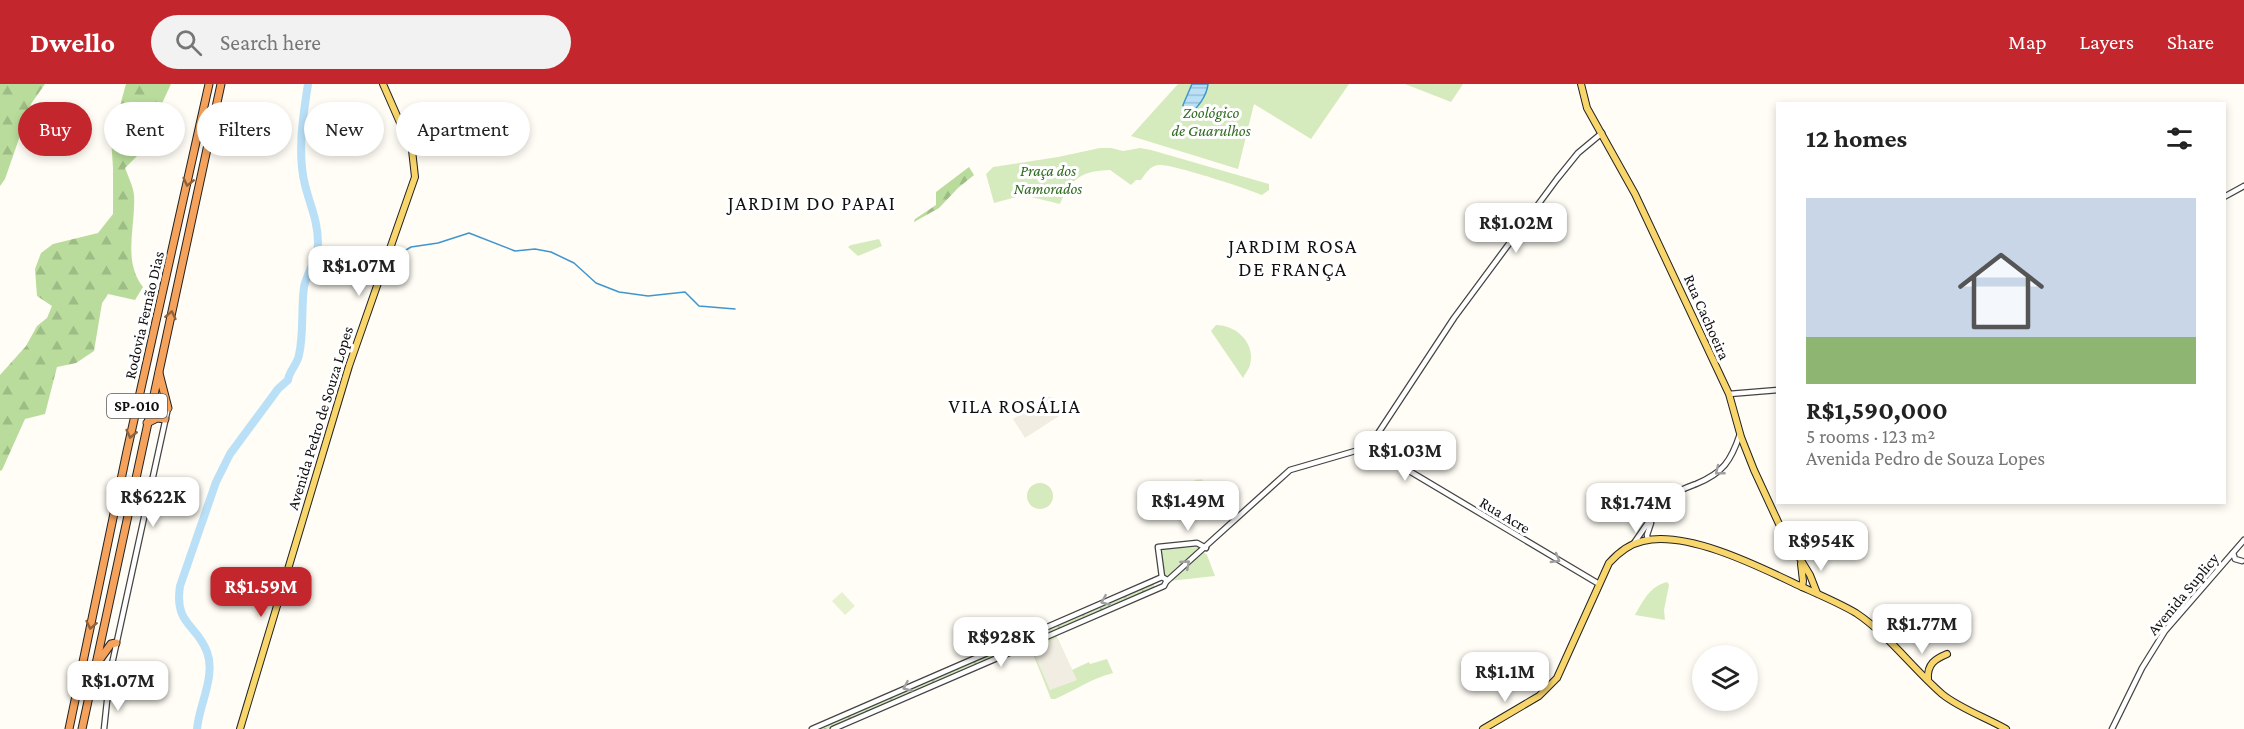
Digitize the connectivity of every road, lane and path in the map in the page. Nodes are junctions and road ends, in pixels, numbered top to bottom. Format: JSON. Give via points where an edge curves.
{"nodes":[{"id":1,"x":209,"y":84,"type":"edge"},
{"id":2,"x":221,"y":84,"type":"edge"},
{"id":3,"x":384,"y":84,"type":"edge"},
{"id":4,"x":1581,"y":84,"type":"edge"},
{"id":5,"x":1602,"y":133,"type":"junction"},
{"id":6,"x":2244,"y":186,"type":"edge"},
{"id":7,"x":2226,"y":196,"type":"edge"},
{"id":8,"x":158,"y":372,"type":"junction"},
{"id":9,"x":1776,"y":390,"type":"edge"},
{"id":10,"x":1729,"y":394,"type":"junction"},
{"id":11,"x":168,"y":408,"type":"joint"},
{"id":12,"x":165,"y":419,"type":"junction"},
{"id":13,"x":147,"y":423,"type":"junction"},
{"id":14,"x":1740,"y":434,"type":"junction"},
{"id":15,"x":1369,"y":447,"type":"junction"},
{"id":16,"x":1652,"y":520,"type":"junction"},
{"id":17,"x":1226,"y":529,"type":"junction"},
{"id":18,"x":1648,"y":540,"type":"junction"},
{"id":19,"x":2244,"y":540,"type":"edge"},
{"id":20,"x":1197,"y":543,"type":"junction"},
{"id":21,"x":1634,"y":543,"type":"junction"},
{"id":22,"x":1206,"y":548,"type":"junction"},
{"id":23,"x":2233,"y":553,"type":"junction"},
{"id":24,"x":2242,"y":561,"type":"dead end"},
{"id":25,"x":1801,"y":564,"type":"junction"},
{"id":26,"x":1163,"y":579,"type":"junction"},
{"id":27,"x":1599,"y":584,"type":"junction"},
{"id":28,"x":1802,"y":587,"type":"junction"},
{"id":29,"x":1817,"y":594,"type":"junction"},
{"id":30,"x":116,"y":643,"type":"junction"},
{"id":31,"x":1947,"y":654,"type":"dead end"},
{"id":32,"x":96,"y":667,"type":"junction"},
{"id":33,"x":1928,"y":678,"type":"junction"},
{"id":34,"x":69,"y":729,"type":"edge"},
{"id":35,"x":82,"y":729,"type":"edge"},
{"id":36,"x":104,"y":729,"type":"edge"},
{"id":37,"x":240,"y":729,"type":"edge"},
{"id":38,"x":812,"y":729,"type":"edge"},
{"id":39,"x":833,"y":729,"type":"edge"},
{"id":40,"x":1483,"y":729,"type":"edge"},
{"id":41,"x":2006,"y":729,"type":"edge"},
{"id":42,"x":2112,"y":729,"type":"edge"}],
"edges":[{"from":1,"to":34,"type":"highway","name":"Rodovia Fernão Dias","number":"SP-010","one_way":true},
{"from":8,"to":2,"type":"highway","name":"Rodovia Fernão Dias","number":"SP-010","one_way":true},
{"from":3,"to":37,"type":"main road","name":"Avenida Pedro de Souza Lopes","via":[[412,150],[415,177],[349,366]]},
{"from":4,"to":5,"type":"main road","name":"Rua Cachoeira","via":[[1587,108]]},
{"from":5,"to":10,"type":"main road","name":"Rua Cachoeira","via":[[1640,204]]},
{"from":5,"to":15,"type":"street","via":[[1578,153],[1557,179],[1454,318]]},
{"from":6,"to":7,"type":"street"},
{"from":8,"to":11,"type":"highway"},
{"from":8,"to":13,"type":"highway","name":"Rodovia Fernão Dias","number":"SP-010"},
{"from":9,"to":10,"type":"street"},
{"from":10,"to":14,"type":"main road","name":"Rua Cachoeira"},
{"from":11,"to":12,"type":"street"},
{"from":12,"to":13,"type":"highway"},
{"from":12,"to":30,"type":"street"},
{"from":13,"to":32,"type":"highway","name":"Rodovia Fernão Dias","number":"SP-010"},
{"from":14,"to":16,"type":"street","one_way":true,"via":[[1722,470],[1680,490]]},
{"from":14,"to":25,"type":"main road","name":"Rua Cachoeira"},
{"from":15,"to":17,"type":"street","via":[[1290,470]]},
{"from":15,"to":27,"type":"street","name":"Rua Acre","one_way":true},
{"from":16,"to":18,"type":"street"},
{"from":16,"to":21,"type":"street"},
{"from":17,"to":20,"type":"street"},
{"from":17,"to":22,"type":"street"},
{"from":18,"to":21,"type":"main road"},
{"from":18,"to":28,"type":"main road","via":[[1684,542],[1711,549]]},
{"from":19,"to":23,"type":"street","name":"Avenida Suplicy"},
{"from":20,"to":22,"type":"street"},
{"from":20,"to":26,"type":"street","via":[[1158,547]]},
{"from":21,"to":27,"type":"main road","via":[[1616,556]]},
{"from":26,"to":22,"type":"street","one_way":true},
{"from":23,"to":24,"type":"street","via":[[2235,559]]},
{"from":23,"to":42,"type":"street","name":"Avenida Suplicy","via":[[2165,631]]},
{"from":25,"to":28,"type":"main road","name":"Rua Cachoeira"},
{"from":25,"to":29,"type":"main road","name":"Rua Cachoeira"},
{"from":26,"to":38,"type":"street","one_way":true},
{"from":26,"to":39,"type":"street","via":[[1161,586]]},
{"from":27,"to":40,"type":"main road","via":[[1557,678],[1539,696]]},
{"from":28,"to":29,"type":"main road"},
{"from":29,"to":33,"type":"main road","via":[[1867,622]]},
{"from":30,"to":32,"type":"highway","via":[[111,644]]},
{"from":30,"to":36,"type":"street"},
{"from":31,"to":33,"type":"main road","via":[[1930,665]]},
{"from":32,"to":35,"type":"highway","name":"Rodovia Fernão Dias","number":"SP-010"},
{"from":33,"to":41,"type":"main road","via":[[1946,696]]}]}
